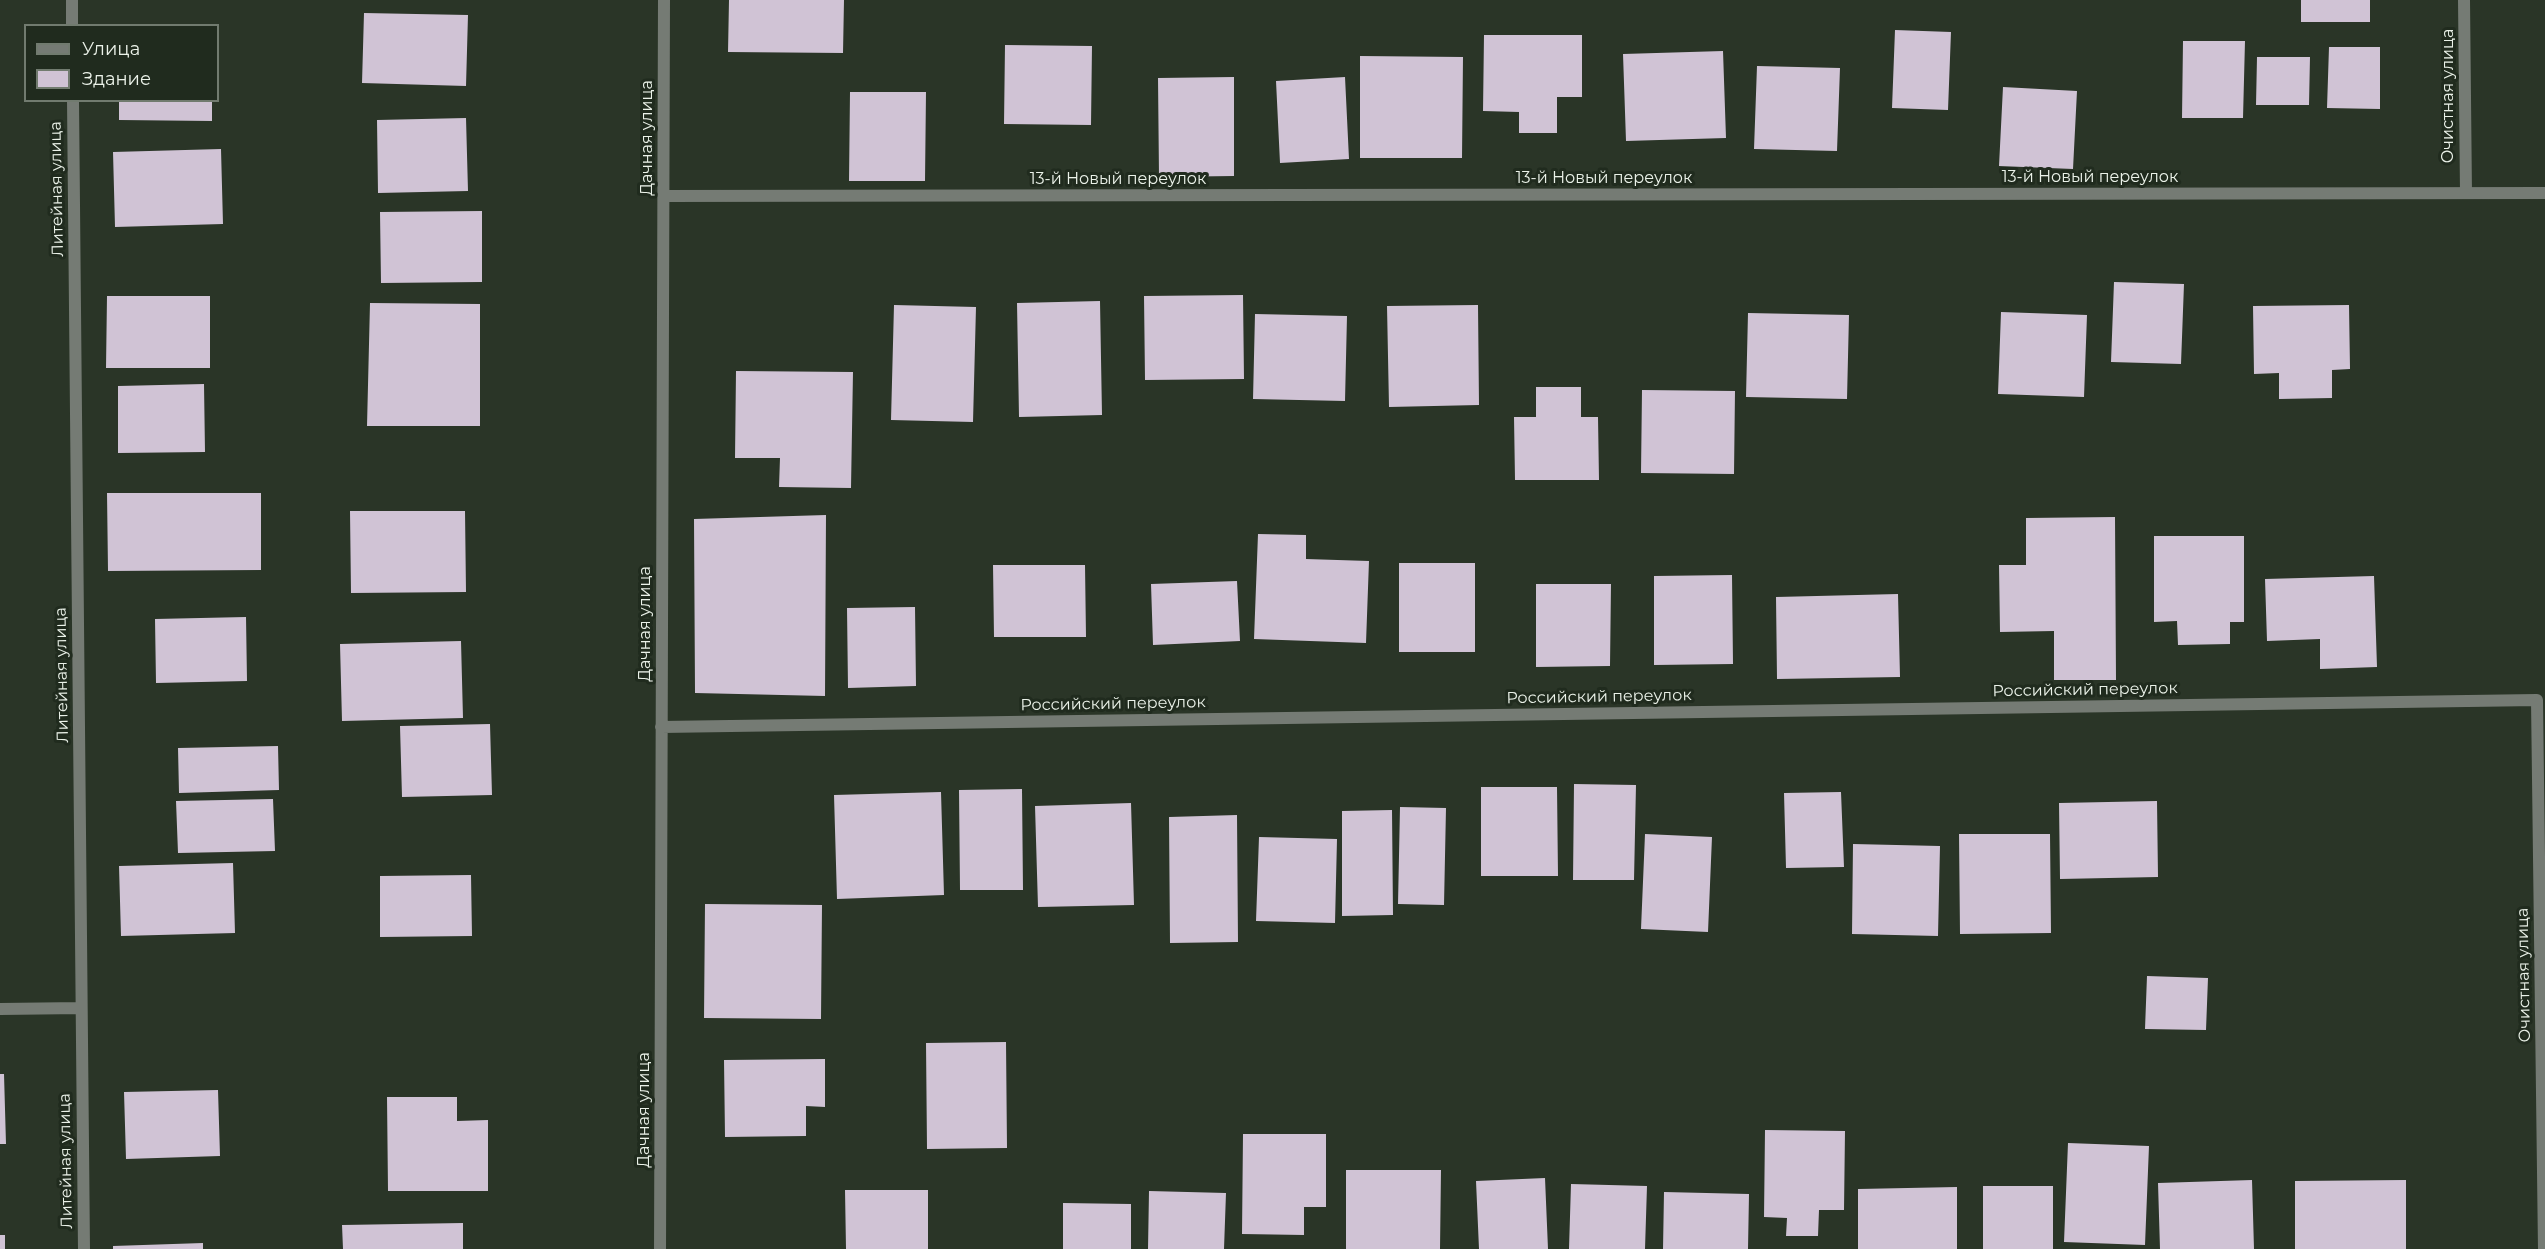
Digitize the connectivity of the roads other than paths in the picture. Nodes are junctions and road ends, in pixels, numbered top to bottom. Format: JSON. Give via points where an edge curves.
{"nodes":[{"id":1,"x":72,"y":0,"type":"edge"},
{"id":2,"x":664,"y":0,"type":"edge"},
{"id":3,"x":2464,"y":0,"type":"edge"},
{"id":4,"x":72,"y":24,"type":"edge"},
{"id":5,"x":73,"y":102,"type":"edge"},
{"id":6,"x":2466,"y":193,"type":"junction"},
{"id":7,"x":2545,"y":193,"type":"edge"},
{"id":8,"x":663,"y":196,"type":"junction"},
{"id":9,"x":2537,"y":700,"type":"joint"},
{"id":10,"x":662,"y":727,"type":"junction"},
{"id":11,"x":81,"y":1008,"type":"junction"},
{"id":12,"x":0,"y":1009,"type":"edge"},
{"id":13,"x":84,"y":1249,"type":"edge"},
{"id":14,"x":660,"y":1249,"type":"edge"},
{"id":15,"x":2544,"y":1249,"type":"edge"}],
"edges":[{"from":1,"to":4,"type":"street"},
{"from":2,"to":8,"type":"street","name":"Дачная улица"},
{"from":3,"to":6,"type":"street","name":"Очистная улица"},
{"from":5,"to":11,"type":"street","name":"Литейная улица"},
{"from":6,"to":7,"type":"street","name":"13-й Новый переулок"},
{"from":6,"to":8,"type":"street","name":"13-й Новый переулок"},
{"from":8,"to":10,"type":"street","name":"Дачная улица"},
{"from":9,"to":10,"type":"street","name":"Российский переулок"},
{"from":9,"to":15,"type":"street","name":"Очистная улица"},
{"from":10,"to":14,"type":"street","name":"Дачная улица"},
{"from":11,"to":12,"type":"street"},
{"from":11,"to":13,"type":"street","name":"Литейная улица"}]}
